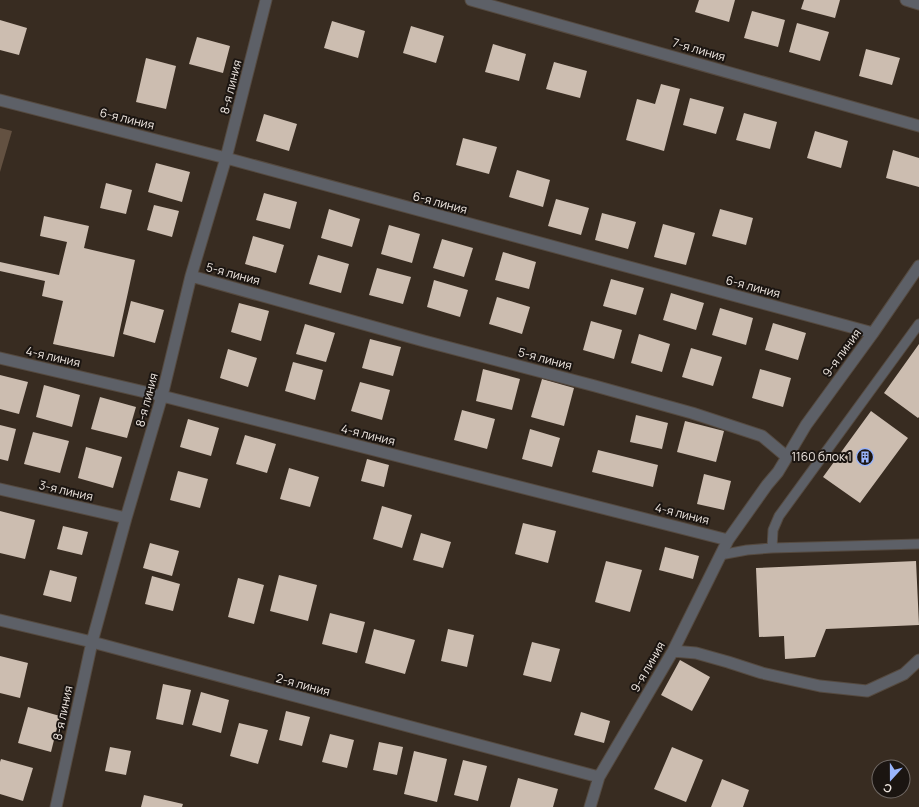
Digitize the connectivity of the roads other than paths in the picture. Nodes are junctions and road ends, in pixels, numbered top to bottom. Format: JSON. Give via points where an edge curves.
{"nodes":[{"id":1,"x":266,"y":0,"type":"edge"},
{"id":2,"x":471,"y":0,"type":"edge"},
{"id":3,"x":906,"y":0,"type":"edge"},
{"id":4,"x":919,"y":4,"type":"edge"},
{"id":5,"x":0,"y":100,"type":"edge"},
{"id":6,"x":919,"y":126,"type":"edge"},
{"id":7,"x":226,"y":158,"type":"junction"},
{"id":8,"x":919,"y":266,"type":"edge"},
{"id":9,"x":192,"y":276,"type":"junction"},
{"id":10,"x":919,"y":324,"type":"edge"},
{"id":11,"x":873,"y":333,"type":"junction"},
{"id":12,"x":0,"y":358,"type":"edge"},
{"id":13,"x":162,"y":396,"type":"junction"},
{"id":14,"x":787,"y":457,"type":"junction"},
{"id":15,"x":0,"y":489,"type":"edge"},
{"id":16,"x":126,"y":518,"type":"junction"},
{"id":17,"x":728,"y":540,"type":"junction"},
{"id":18,"x":919,"y":544,"type":"edge"},
{"id":19,"x":772,"y":548,"type":"junction"},
{"id":20,"x":720,"y":556,"type":"junction"},
{"id":21,"x":0,"y":620,"type":"edge"},
{"id":22,"x":92,"y":642,"type":"junction"},
{"id":23,"x":673,"y":651,"type":"junction"},
{"id":24,"x":919,"y":660,"type":"edge"},
{"id":25,"x":599,"y":777,"type":"junction"},
{"id":26,"x":56,"y":807,"type":"edge"},
{"id":27,"x":590,"y":807,"type":"edge"}],
"edges":[{"from":1,"to":7,"type":"street","name":"8-я линия"},
{"from":2,"to":6,"type":"street","name":"7-я линия"},
{"from":3,"to":4,"type":"street"},
{"from":5,"to":7,"type":"street","name":"6-я линия"},
{"from":7,"to":9,"type":"street","name":"8-я линия"},
{"from":7,"to":11,"type":"street","name":"6-я линия"},
{"from":8,"to":11,"type":"street","name":"9-я линия"},
{"from":9,"to":13,"type":"street","name":"8-я линия"},
{"from":9,"to":14,"type":"street","name":"5-я линия","via":[[692,413],[762,436]]},
{"from":10,"to":19,"type":"lane","via":[[779,516],[773,530]]},
{"from":11,"to":14,"type":"street","name":"9-я линия","via":[[806,425]]},
{"from":12,"to":13,"type":"street","name":"4-я линия"},
{"from":13,"to":16,"type":"street","name":"8-я линия"},
{"from":13,"to":17,"type":"street","name":"4-я линия"},
{"from":14,"to":17,"type":"street"},
{"from":15,"to":16,"type":"street","name":"3-я линия"},
{"from":16,"to":22,"type":"street","name":"8-я линия"},
{"from":17,"to":20,"type":"street","name":"9-я линия"},
{"from":18,"to":19,"type":"lane"},
{"from":19,"to":20,"type":"lane"},
{"from":20,"to":23,"type":"street","name":"9-я линия"},
{"from":21,"to":22,"type":"street","name":"2-я линия"},
{"from":22,"to":25,"type":"street","name":"2-я линия"},
{"from":22,"to":26,"type":"street","name":"8-я линия"},
{"from":23,"to":24,"type":"street","via":[[696,653],[769,675],[820,686],[867,691],[904,674]]},
{"from":23,"to":25,"type":"street","name":"9-я линия"},
{"from":25,"to":27,"type":"street","name":"9-я линия"}]}
